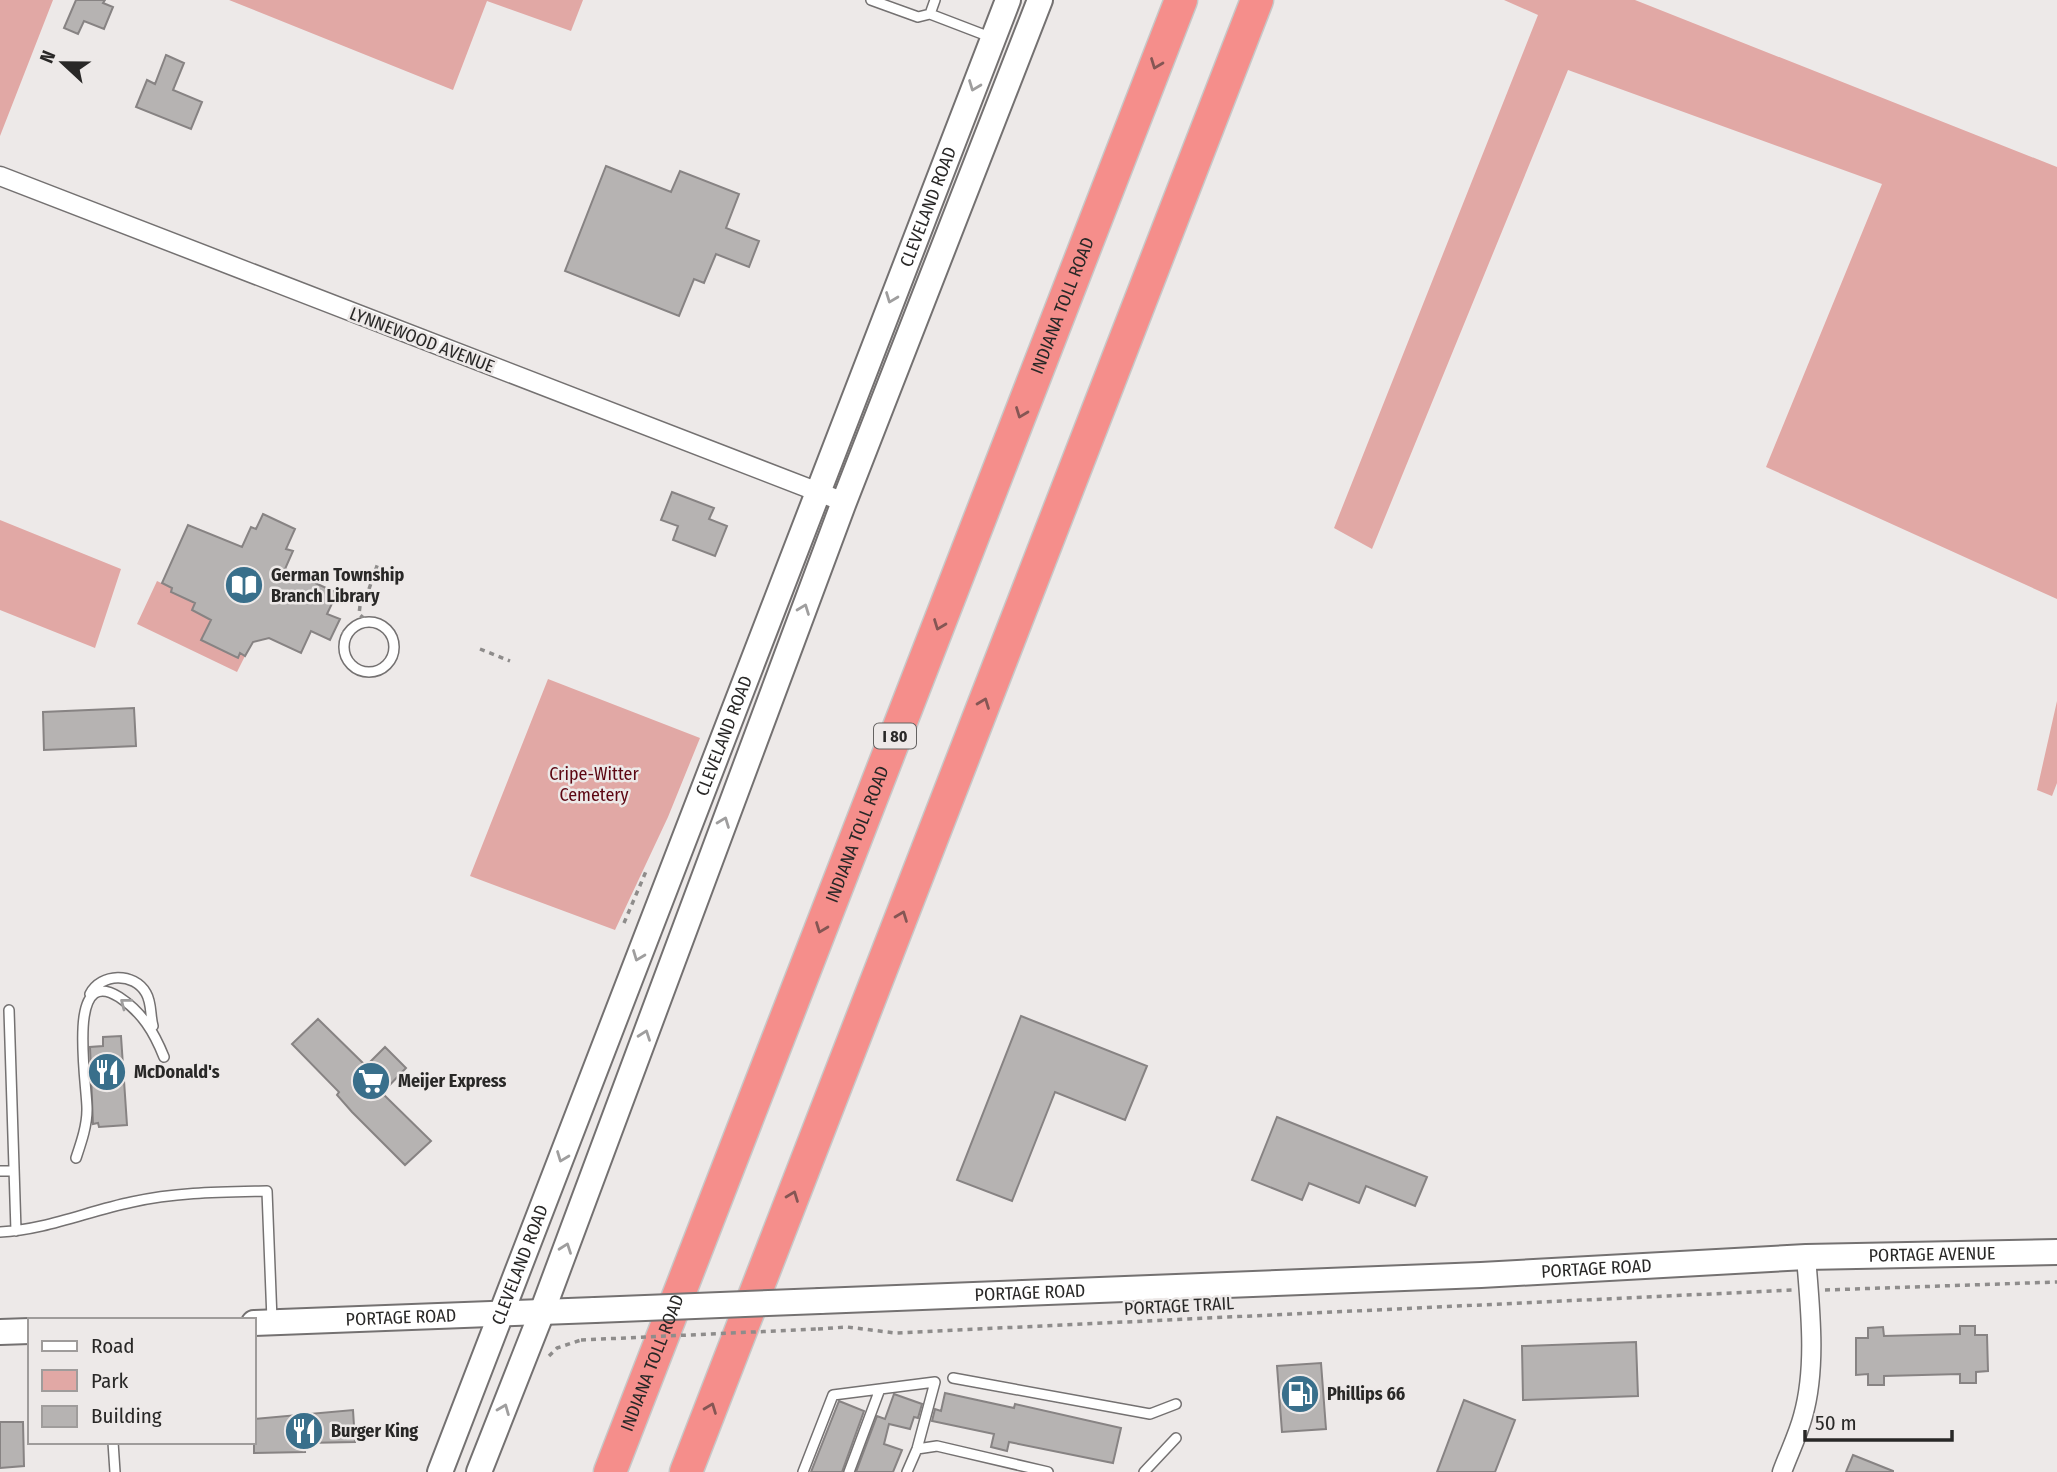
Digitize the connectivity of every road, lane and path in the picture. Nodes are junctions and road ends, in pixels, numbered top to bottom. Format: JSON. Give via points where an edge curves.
{"nodes":[{"id":1,"x":871,"y":0,"type":"edge"},
{"id":2,"x":935,"y":0,"type":"edge"},
{"id":3,"x":1008,"y":0,"type":"edge"},
{"id":4,"x":1040,"y":0,"type":"edge"},
{"id":5,"x":1181,"y":0,"type":"edge"},
{"id":6,"x":1256,"y":0,"type":"edge"},
{"id":7,"x":930,"y":13,"type":"junction"},
{"id":8,"x":993,"y":38,"type":"junction"},
{"id":9,"x":0,"y":176,"type":"edge"},
{"id":10,"x":816,"y":492,"type":"junction"},
{"id":11,"x":844,"y":502,"type":"junction"},
{"id":12,"x":378,"y":563,"type":"dead end"},
{"id":13,"x":369,"y":589,"type":"dead end"},
{"id":14,"x":360,"y":606,"type":"dead end"},
{"id":15,"x":367,"y":621,"type":"junction"},
{"id":16,"x":480,"y":649,"type":"dead end"},
{"id":17,"x":510,"y":661,"type":"dead end"},
{"id":18,"x":88,"y":999,"type":"junction"},
{"id":19,"x":9,"y":1010,"type":"dead end"},
{"id":20,"x":5,"y":1030,"type":"edge"},
{"id":21,"x":155,"y":1035,"type":"junction"},
{"id":22,"x":164,"y":1057,"type":"dead end"},
{"id":23,"x":76,"y":1158,"type":"dead end"},
{"id":24,"x":0,"y":1171,"type":"edge"},
{"id":25,"x":14,"y":1171,"type":"junction"},
{"id":26,"x":16,"y":1231,"type":"junction"},
{"id":27,"x":0,"y":1232,"type":"edge"},
{"id":28,"x":2057,"y":1252,"type":"edge"},
{"id":29,"x":1806,"y":1257,"type":"junction"},
{"id":30,"x":2057,"y":1282,"type":"edge"},
{"id":31,"x":1831,"y":1289,"type":"dead end"},
{"id":32,"x":1778,"y":1291,"type":"dead end"},
{"id":33,"x":542,"y":1312,"type":"junction"},
{"id":34,"x":502,"y":1314,"type":"junction"},
{"id":35,"x":263,"y":1322,"type":"edge"},
{"id":36,"x":28,"y":1331,"type":"edge"},
{"id":37,"x":0,"y":1332,"type":"edge"},
{"id":38,"x":545,"y":1355,"type":"dead end"},
{"id":39,"x":953,"y":1378,"type":"dead end"},
{"id":40,"x":880,"y":1389,"type":"junction"},
{"id":41,"x":1176,"y":1404,"type":"dead end"},
{"id":42,"x":1176,"y":1438,"type":"dead end"},
{"id":43,"x":113,"y":1444,"type":"edge"},
{"id":44,"x":917,"y":1449,"type":"junction"},
{"id":45,"x":115,"y":1472,"type":"edge"},
{"id":46,"x":440,"y":1472,"type":"edge"},
{"id":47,"x":479,"y":1472,"type":"edge"},
{"id":48,"x":610,"y":1472,"type":"edge"},
{"id":49,"x":686,"y":1472,"type":"edge"},
{"id":50,"x":803,"y":1472,"type":"edge"},
{"id":51,"x":849,"y":1472,"type":"edge"},
{"id":52,"x":906,"y":1472,"type":"edge"},
{"id":53,"x":1048,"y":1472,"type":"edge"},
{"id":54,"x":1144,"y":1472,"type":"edge"},
{"id":55,"x":1782,"y":1472,"type":"edge"}],
"edges":[{"from":1,"to":7,"type":"lane","via":[[918,17]]},
{"from":2,"to":7,"type":"lane"},
{"from":3,"to":8,"type":"main road","name":"CLEVELAND ROAD"},
{"from":4,"to":11,"type":"main road","name":"CLEVELAND ROAD"},
{"from":5,"to":48,"type":"highway","name":"INDIANA TOLL ROAD","number":"I 80","one_way":true},
{"from":49,"to":6,"type":"highway","one_way":true},
{"from":7,"to":8,"type":"lane"},
{"from":8,"to":10,"type":"main road","name":"CLEVELAND ROAD","one_way":true},
{"from":9,"to":10,"type":"street","name":"LYNNEWOOD AVENUE"},
{"from":10,"to":11,"type":"street","name":"LYNNEWOOD AVENUE"},
{"from":10,"to":34,"type":"main road","name":"CLEVELAND ROAD","one_way":true},
{"from":33,"to":11,"type":"main road","name":"CLEVELAND ROAD","one_way":true},
{"from":12,"to":13,"type":"path"},
{"from":14,"to":15,"type":"path","via":[[359,614]]},
{"from":15,"to":15,"type":"lane","via":[[383,625],[394,641],[391,660],[376,671],[360,671],[347,660],[343,643],[345,634]]},
{"from":16,"to":17,"type":"path"},
{"from":21,"to":18,"type":"lane","one_way":true,"via":[[144,1018],[117,996],[102,991]]},
{"from":18,"to":21,"type":"lane","via":[[94,988],[109,979],[136,983],[148,997]]},
{"from":18,"to":23,"type":"lane","via":[[83,1033],[88,1109]]},
{"from":19,"to":20,"type":"lane"},
{"from":20,"to":25,"type":"lane"},
{"from":21,"to":22,"type":"lane"},
{"from":24,"to":25,"type":"lane"},
{"from":25,"to":26,"type":"lane"},
{"from":26,"to":27,"type":"lane"},
{"from":26,"to":35,"type":"lane","via":[[181,1192],[267,1191]]},
{"from":28,"to":29,"type":"main road","name":"PORTAGE AVENUE"},
{"from":29,"to":33,"type":"main road","name":"PORTAGE ROAD","bridge":true,"via":[[1481,1275]]},
{"from":29,"to":55,"type":"street","via":[[1808,1390]]},
{"from":30,"to":31,"type":"path"},
{"from":32,"to":38,"type":"path","name":"PORTAGE TRAIL","bridge":true,"via":[[909,1332],[847,1327],[581,1340],[557,1348],[547,1358]]},
{"from":33,"to":34,"type":"main road","name":"PORTAGE ROAD"},
{"from":47,"to":33,"type":"main road","name":"CLEVELAND ROAD","one_way":true},
{"from":34,"to":35,"type":"main road","name":"PORTAGE ROAD"},
{"from":34,"to":46,"type":"main road","name":"CLEVELAND ROAD"},
{"from":36,"to":37,"type":"main road"},
{"from":39,"to":41,"type":"lane","via":[[1150,1414]]},
{"from":40,"to":44,"type":"lane","via":[[935,1382]]},
{"from":40,"to":50,"type":"lane","via":[[833,1395]]},
{"from":40,"to":51,"type":"lane"},
{"from":42,"to":54,"type":"lane"},
{"from":43,"to":45,"type":"lane"},
{"from":44,"to":52,"type":"lane"},
{"from":44,"to":53,"type":"lane","via":[[937,1446]]}]}
